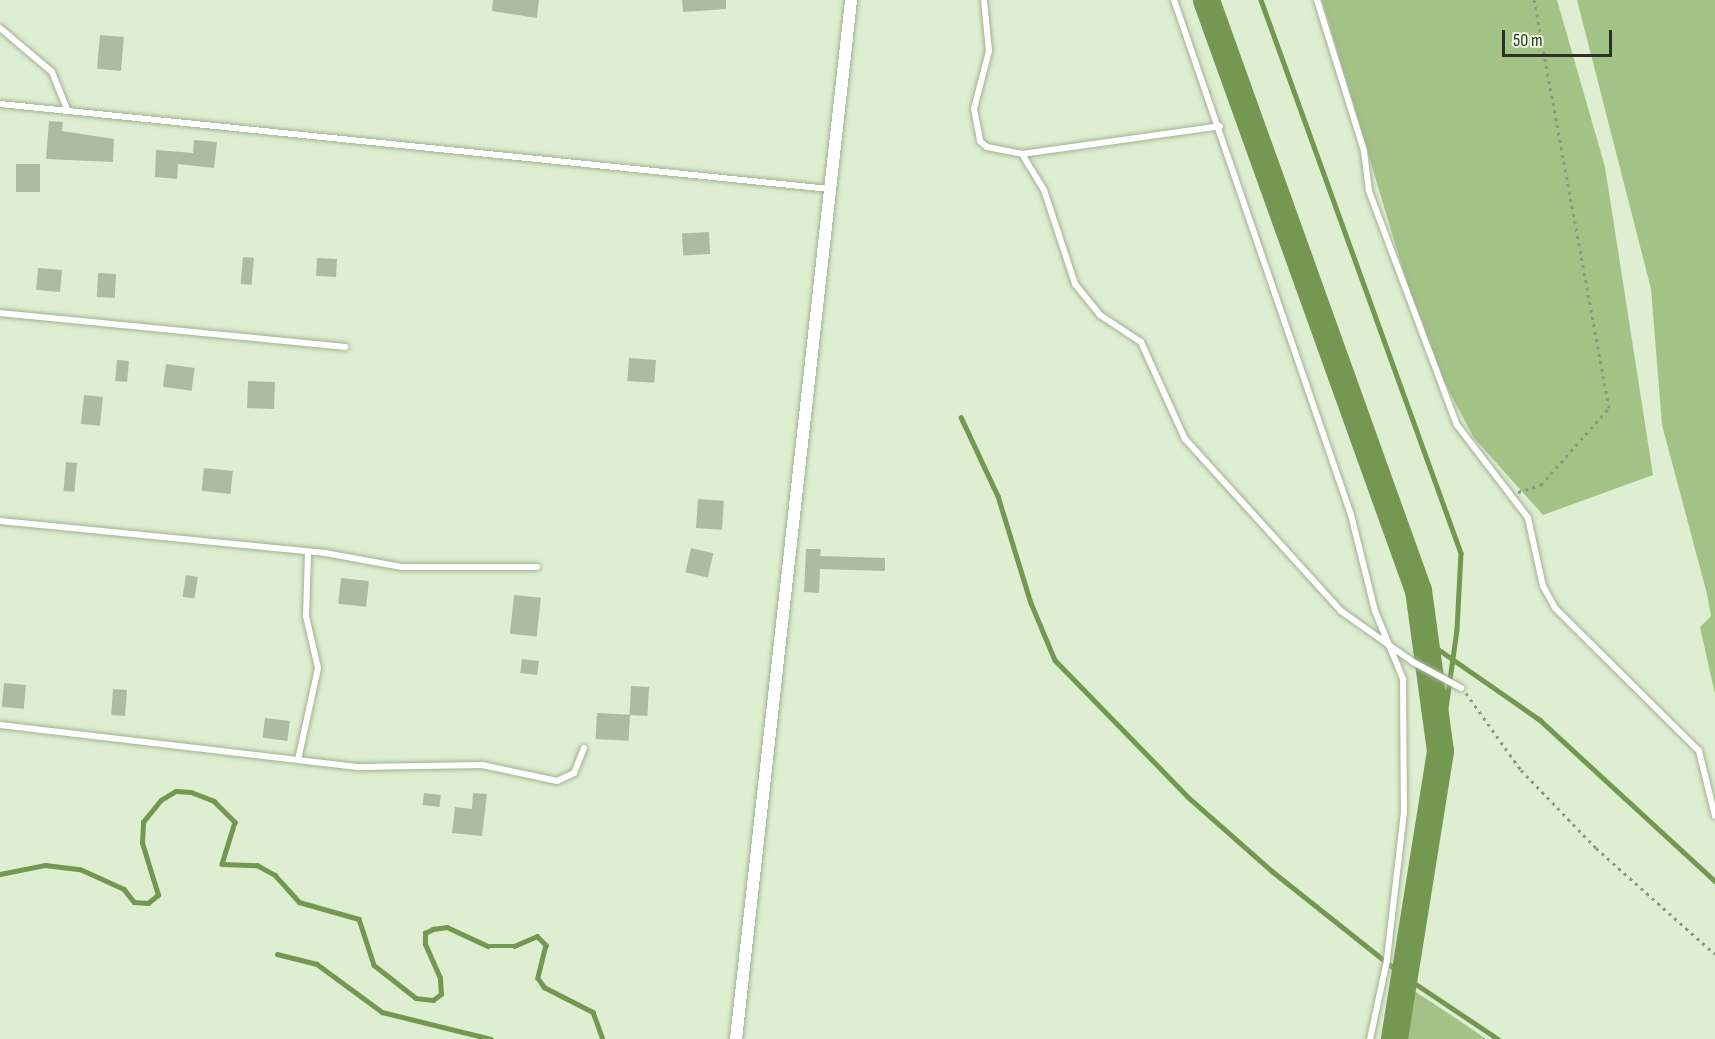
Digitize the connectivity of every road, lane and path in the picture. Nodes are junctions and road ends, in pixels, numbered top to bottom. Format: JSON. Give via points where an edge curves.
{"nodes":[{"id":1,"x":851,"y":0,"type":"edge"},
{"id":2,"x":984,"y":0,"type":"edge"},
{"id":3,"x":1174,"y":0,"type":"edge"},
{"id":4,"x":1317,"y":0,"type":"edge"},
{"id":5,"x":1534,"y":0,"type":"edge"},
{"id":6,"x":0,"y":28,"type":"edge"},
{"id":7,"x":0,"y":104,"type":"edge"},
{"id":8,"x":67,"y":109,"type":"junction"},
{"id":9,"x":1220,"y":126,"type":"junction"},
{"id":10,"x":1022,"y":154,"type":"junction"},
{"id":11,"x":829,"y":189,"type":"junction"},
{"id":12,"x":0,"y":313,"type":"edge"},
{"id":13,"x":345,"y":347,"type":"dead end"},
{"id":14,"x":1514,"y":493,"type":"junction"},
{"id":15,"x":0,"y":521,"type":"edge"},
{"id":16,"x":308,"y":552,"type":"junction"},
{"id":17,"x":537,"y":567,"type":"dead end"},
{"id":18,"x":1387,"y":644,"type":"junction"},
{"id":19,"x":1461,"y":688,"type":"joint"},
{"id":20,"x":0,"y":725,"type":"edge"},
{"id":21,"x":584,"y":747,"type":"dead end"},
{"id":22,"x":298,"y":760,"type":"junction"},
{"id":23,"x":1715,"y":816,"type":"edge"},
{"id":24,"x":1715,"y":954,"type":"edge"},
{"id":25,"x":736,"y":1039,"type":"edge"},
{"id":26,"x":1370,"y":1039,"type":"edge"}],
"edges":[{"from":1,"to":11,"type":"street"},
{"from":2,"to":10,"type":"lane","via":[[989,51],[974,109],[980,141],[1001,153]]},
{"from":3,"to":9,"type":"lane"},
{"from":4,"to":14,"type":"lane","via":[[1364,151],[1369,191],[1457,425]]},
{"from":5,"to":14,"type":"path","via":[[1610,408],[1541,485]]},
{"from":6,"to":8,"type":"lane","via":[[52,72]]},
{"from":7,"to":8,"type":"lane"},
{"from":8,"to":11,"type":"lane"},
{"from":9,"to":10,"type":"lane"},
{"from":9,"to":18,"type":"lane","via":[[1351,515]]},
{"from":10,"to":18,"type":"lane","via":[[1044,190],[1075,284],[1100,315],[1141,342],[1185,439],[1341,611]]},
{"from":11,"to":25,"type":"street"},
{"from":12,"to":13,"type":"lane"},
{"from":14,"to":23,"type":"lane","via":[[1528,518],[1543,586],[1555,608],[1689,738],[1704,768]]},
{"from":15,"to":16,"type":"lane"},
{"from":16,"to":17,"type":"lane","via":[[402,567]]},
{"from":16,"to":22,"type":"lane","via":[[306,616],[318,668]]},
{"from":18,"to":19,"type":"lane"},
{"from":18,"to":26,"type":"lane","via":[[1402,679],[1406,777],[1387,960]]},
{"from":19,"to":24,"type":"path","via":[[1521,770],[1596,849]]},
{"from":20,"to":22,"type":"lane"},
{"from":21,"to":22,"type":"lane","via":[[574,773],[557,781],[482,765],[360,767]]}]}
